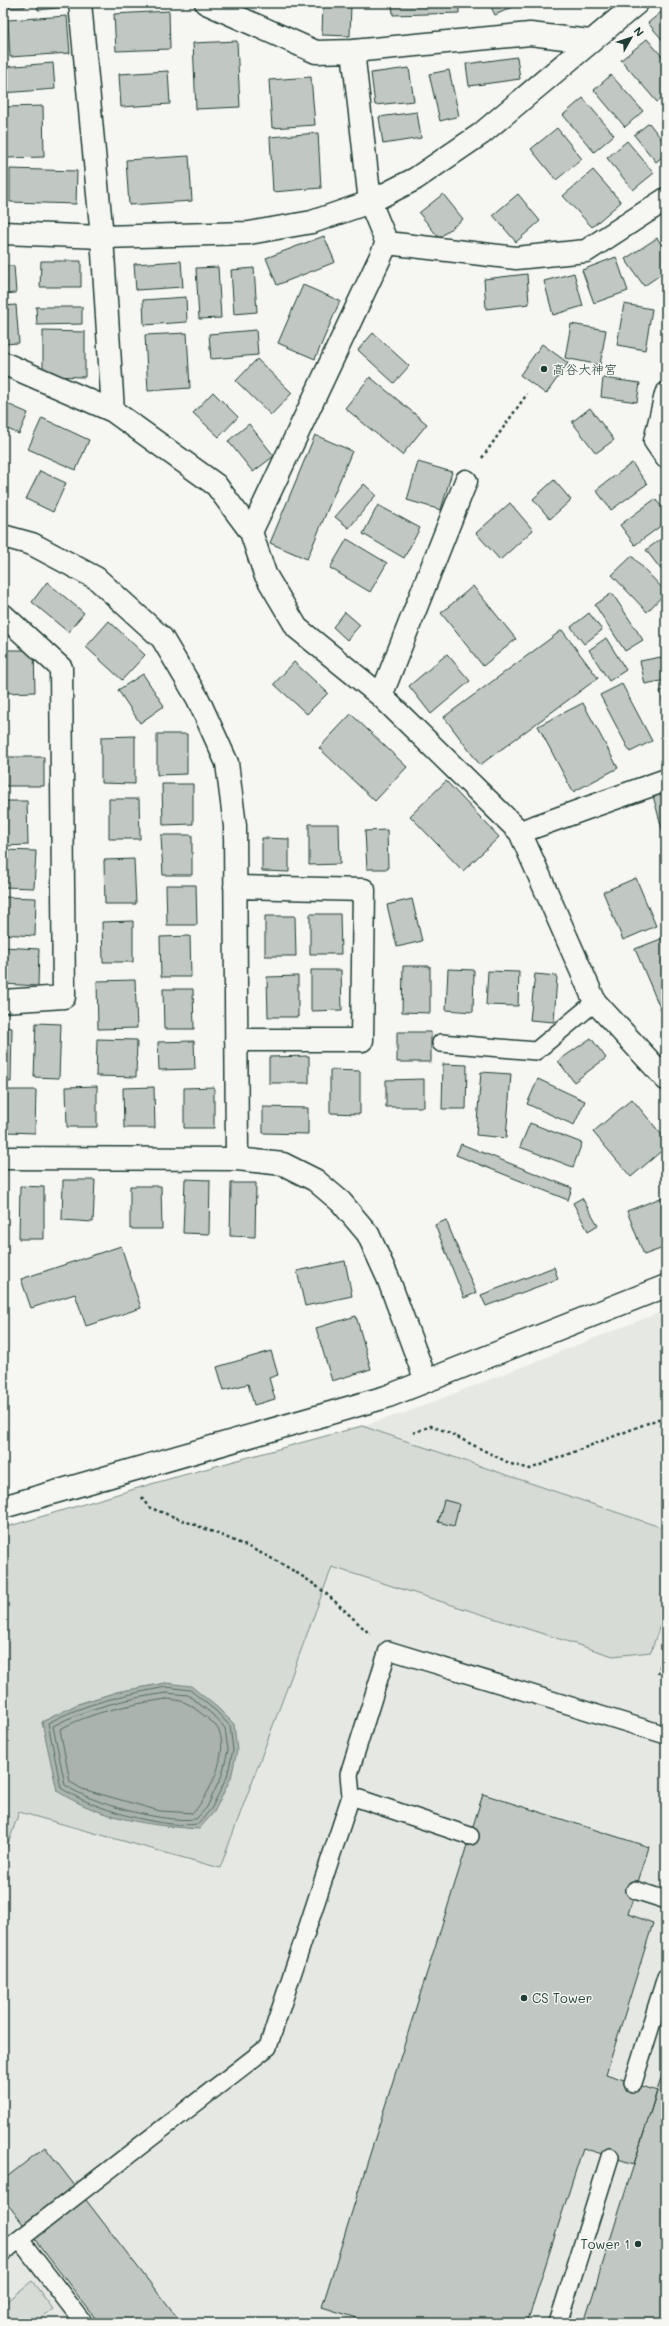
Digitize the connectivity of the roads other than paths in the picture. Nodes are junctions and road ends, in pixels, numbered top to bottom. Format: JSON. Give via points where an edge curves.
{"nodes":[{"id":1,"x":80,"y":3,"type":"edge"},
{"id":2,"x":206,"y":3,"type":"edge"},
{"id":3,"x":637,"y":3,"type":"edge"},
{"id":4,"x":590,"y":41,"type":"junction"},
{"id":5,"x":353,"y":51,"type":"junction"},
{"id":6,"x":666,"y":199,"type":"edge"},
{"id":7,"x":370,"y":202,"type":"junction"},
{"id":8,"x":3,"y":234,"type":"edge"},
{"id":9,"x":102,"y":236,"type":"junction"},
{"id":10,"x":387,"y":243,"type":"junction"},
{"id":11,"x":3,"y":363,"type":"edge"},
{"id":12,"x":666,"y":394,"type":"edge"},
{"id":13,"x":114,"y":412,"type":"junction"},
{"id":14,"x":666,"y":457,"type":"edge"},
{"id":15,"x":466,"y":481,"type":"road end"},
{"id":16,"x":251,"y":532,"type":"junction"},
{"id":17,"x":3,"y":536,"type":"edge"},
{"id":18,"x":3,"y":615,"type":"edge"},
{"id":19,"x":381,"y":696,"type":"junction"},
{"id":20,"x":666,"y":780,"type":"edge"},
{"id":21,"x":520,"y":832,"type":"junction"},
{"id":22,"x":235,"y":887,"type":"junction"},
{"id":23,"x":3,"y":1001,"type":"edge"},
{"id":24,"x":595,"y":1002,"type":"junction"},
{"id":25,"x":236,"y":1040,"type":"junction"},
{"id":26,"x":440,"y":1043,"type":"dead end"},
{"id":27,"x":666,"y":1079,"type":"edge"},
{"id":28,"x":3,"y":1158,"type":"edge"},
{"id":29,"x":237,"y":1159,"type":"junction"},
{"id":30,"x":666,"y":1286,"type":"edge"},
{"id":31,"x":426,"y":1381,"type":"junction"},
{"id":32,"x":3,"y":1507,"type":"edge"},
{"id":33,"x":666,"y":1735,"type":"edge"},
{"id":34,"x":351,"y":1796,"type":"junction"},
{"id":35,"x":470,"y":1836,"type":"dead end"},
{"id":36,"x":635,"y":1890,"type":"dead end"},
{"id":37,"x":666,"y":1900,"type":"edge"},
{"id":38,"x":666,"y":1977,"type":"edge"},
{"id":39,"x":633,"y":2083,"type":"dead end"},
{"id":40,"x":610,"y":2156,"type":"dead end"},
{"id":41,"x":20,"y":2240,"type":"junction"},
{"id":42,"x":3,"y":2252,"type":"edge"},
{"id":43,"x":84,"y":2323,"type":"edge"},
{"id":44,"x":558,"y":2323,"type":"edge"}],
"edges":[{"from":1,"to":9,"type":"street"},
{"from":2,"to":5,"type":"street","via":[[316,52]]},
{"from":3,"to":4,"type":"street"},
{"from":4,"to":5,"type":"street","via":[[530,34]]},
{"from":4,"to":7,"type":"street","via":[[481,134],[415,179]]},
{"from":5,"to":7,"type":"street"},
{"from":6,"to":10,"type":"street","via":[[586,251],[516,258]]},
{"from":7,"to":9,"type":"street","via":[[312,222],[249,233]]},
{"from":7,"to":10,"type":"street"},
{"from":8,"to":9,"type":"street"},
{"from":9,"to":13,"type":"street"},
{"from":10,"to":16,"type":"street"},
{"from":11,"to":13,"type":"street"},
{"from":12,"to":14,"type":"street","via":[[655,441]]},
{"from":13,"to":16,"type":"street","via":[[216,486]]},
{"from":15,"to":19,"type":"street"},
{"from":16,"to":19,"type":"street","via":[[265,574],[298,628]]},
{"from":17,"to":22,"type":"street","via":[[32,544],[96,578],[162,638],[198,699],[227,763],[235,826]]},
{"from":18,"to":23,"type":"street","via":[[61,668],[64,997]]},
{"from":19,"to":21,"type":"street"},
{"from":20,"to":21,"type":"street"},
{"from":21,"to":24,"type":"street"},
{"from":22,"to":25,"type":"street"},
{"from":22,"to":25,"type":"street","via":[[364,890],[362,1040]]},
{"from":24,"to":26,"type":"lane","via":[[536,1051]]},
{"from":24,"to":27,"type":"street"},
{"from":25,"to":29,"type":"street"},
{"from":28,"to":29,"type":"street"},
{"from":29,"to":31,"type":"street","via":[[283,1164],[315,1180],[341,1202],[368,1234],[388,1278]]},
{"from":30,"to":31,"type":"street"},
{"from":31,"to":32,"type":"street","via":[[386,1397]]},
{"from":33,"to":34,"type":"lane","via":[[388,1650],[349,1774]]},
{"from":34,"to":35,"type":"lane"},
{"from":34,"to":41,"type":"lane","via":[[268,2047]]},
{"from":36,"to":37,"type":"lane"},
{"from":38,"to":39,"type":"lane"},
{"from":40,"to":44,"type":"lane"},
{"from":41,"to":42,"type":"lane"},
{"from":41,"to":43,"type":"lane"}]}
